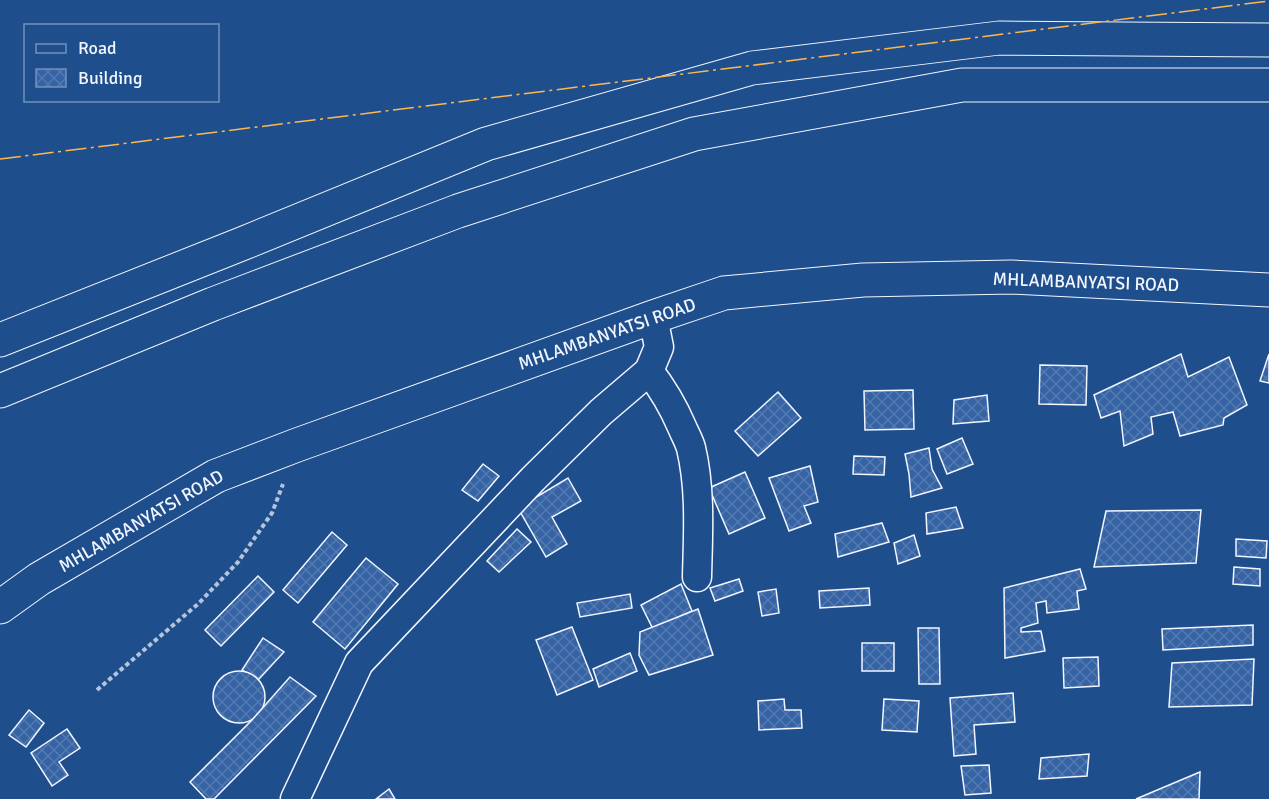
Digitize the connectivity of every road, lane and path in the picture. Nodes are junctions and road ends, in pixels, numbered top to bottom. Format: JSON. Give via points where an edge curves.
{"nodes":[{"id":1,"x":1269,"y":40,"type":"edge"},
{"id":2,"x":1269,"y":85,"type":"edge"},
{"id":3,"x":1269,"y":290,"type":"edge"},
{"id":4,"x":654,"y":317,"type":"junction"},
{"id":5,"x":0,"y":340,"type":"edge"},
{"id":6,"x":649,"y":371,"type":"junction"},
{"id":7,"x":0,"y":391,"type":"edge"},
{"id":8,"x":297,"y":445,"type":"junction"},
{"id":9,"x":697,"y":578,"type":"dead end"},
{"id":10,"x":0,"y":607,"type":"edge"},
{"id":11,"x":97,"y":690,"type":"dead end"},
{"id":12,"x":295,"y":799,"type":"edge"}],
"edges":[{"from":1,"to":5,"type":"main road","via":[[999,38],[752,68],[486,144]]},
{"from":2,"to":7,"type":"main road","via":[[962,85],[694,134],[458,211],[213,304]]},
{"from":3,"to":4,"type":"main road","name":"MHLAMBANYATSI ROAD","via":[[1011,277],[863,280],[724,293]]},
{"from":4,"to":6,"type":"street","via":[[659,347]]},
{"from":4,"to":8,"type":"main road","name":"MHLAMBANYATSI ROAD"},
{"from":6,"to":9,"type":"street","via":[[671,402],[690,446],[697,483]]},
{"from":6,"to":12,"type":"street","via":[[533,479],[359,663]]},
{"from":8,"to":10,"type":"main road","name":"MHLAMBANYATSI ROAD","via":[[216,476],[39,579]]},
{"from":8,"to":11,"type":"path","via":[[272,513],[238,562],[198,604]]}]}
